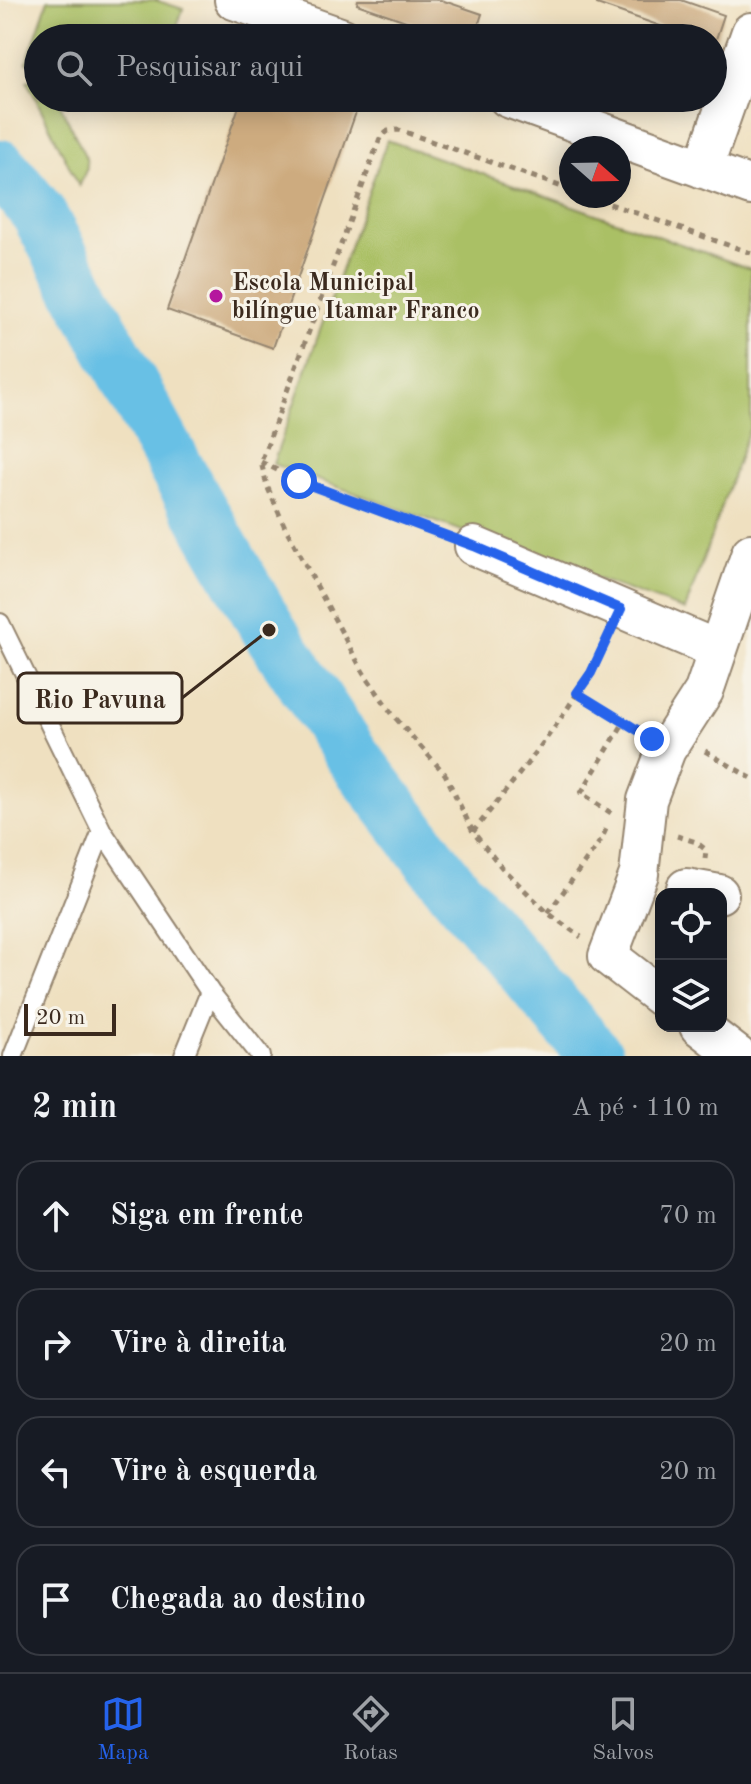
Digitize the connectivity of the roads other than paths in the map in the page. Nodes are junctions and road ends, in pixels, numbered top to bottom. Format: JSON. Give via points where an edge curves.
{"nodes":[{"id":1,"x":234,"y":0,"type":"edge"},
{"id":2,"x":310,"y":12,"type":"edge"},
{"id":3,"x":751,"y":32,"type":"edge"},
{"id":4,"x":727,"y":100,"type":"edge"},
{"id":5,"x":546,"y":112,"type":"edge"},
{"id":6,"x":723,"y":112,"type":"edge"},
{"id":7,"x":703,"y":169,"type":"junction"},
{"id":8,"x":751,"y":186,"type":"edge"},
{"id":9,"x":474,"y":546,"type":"road end"},
{"id":10,"x":751,"y":553,"type":"edge"},
{"id":11,"x":0,"y":623,"type":"edge"},
{"id":12,"x":718,"y":650,"type":"junction"},
{"id":13,"x":102,"y":831,"type":"junction"},
{"id":14,"x":727,"y":896,"type":"edge"},
{"id":15,"x":751,"y":900,"type":"edge"},
{"id":16,"x":210,"y":992,"type":"junction"},
{"id":17,"x":655,"y":992,"type":"edge"},
{"id":18,"x":707,"y":1032,"type":"edge"},
{"id":19,"x":13,"y":1056,"type":"edge"},
{"id":20,"x":184,"y":1056,"type":"edge"},
{"id":21,"x":261,"y":1056,"type":"edge"},
{"id":22,"x":738,"y":1056,"type":"edge"}],
"edges":[{"from":1,"to":2,"type":"street"},
{"from":3,"to":4,"type":"street"},
{"from":5,"to":7,"type":"street"},
{"from":6,"to":7,"type":"street"},
{"from":7,"to":8,"type":"street"},
{"from":9,"to":12,"type":"street"},
{"from":10,"to":12,"type":"street"},
{"from":11,"to":13,"type":"lane"},
{"from":12,"to":17,"type":"street","via":[[704,691],[671,742],[647,800],[639,874],[608,956]]},
{"from":13,"to":16,"type":"lane"},
{"from":13,"to":19,"type":"lane"},
{"from":14,"to":15,"type":"street"},
{"from":16,"to":20,"type":"lane"},
{"from":16,"to":21,"type":"lane"},
{"from":18,"to":22,"type":"street"}]}
